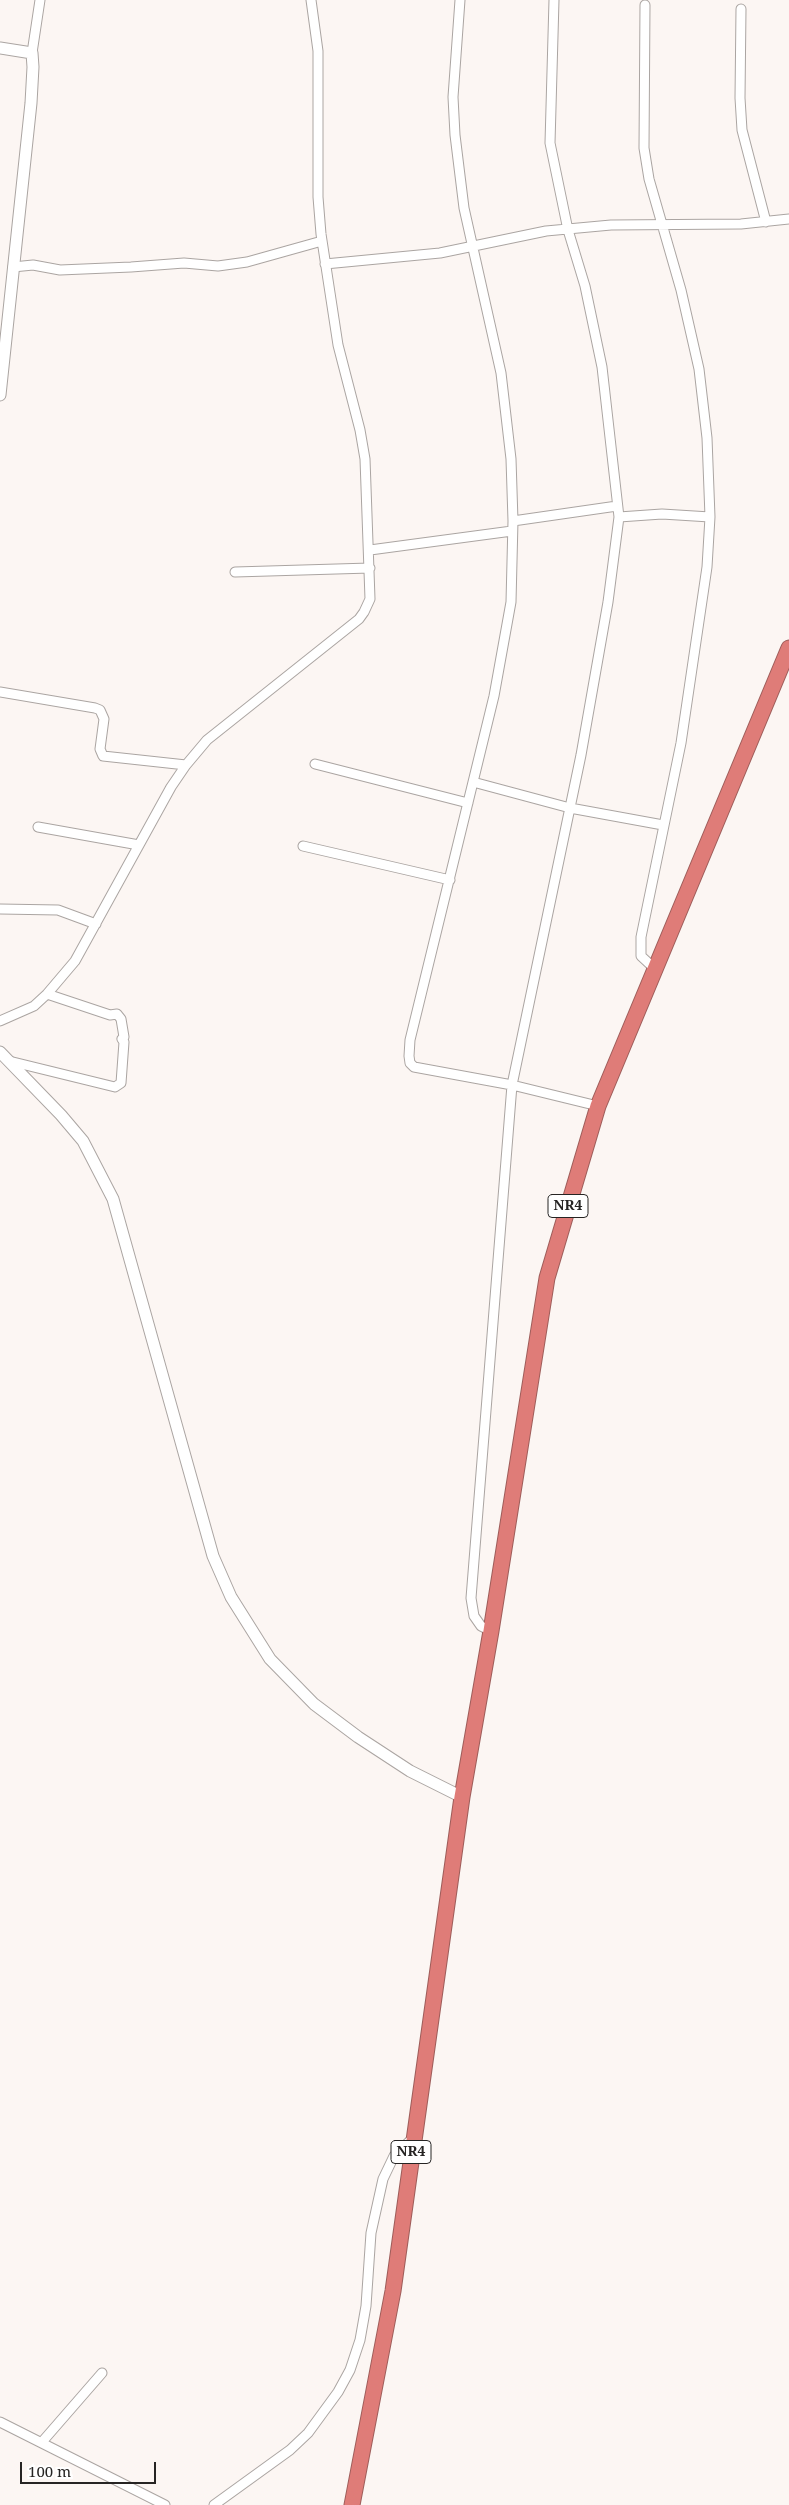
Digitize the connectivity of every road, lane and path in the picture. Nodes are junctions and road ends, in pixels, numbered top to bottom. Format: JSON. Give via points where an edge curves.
{"nodes":[{"id":1,"x":40,"y":0,"type":"edge"},
{"id":2,"x":311,"y":0,"type":"edge"},
{"id":3,"x":460,"y":0,"type":"edge"},
{"id":4,"x":554,"y":0,"type":"edge"},
{"id":5,"x":645,"y":5,"type":"dead end"},
{"id":6,"x":741,"y":10,"type":"dead end"},
{"id":7,"x":0,"y":48,"type":"edge"},
{"id":8,"x":32,"y":54,"type":"junction"},
{"id":9,"x":789,"y":219,"type":"edge"},
{"id":10,"x":766,"y":222,"type":"junction"},
{"id":11,"x":664,"y":225,"type":"junction"},
{"id":12,"x":568,"y":230,"type":"junction"},
{"id":13,"x":322,"y":240,"type":"junction"},
{"id":14,"x":472,"y":248,"type":"junction"},
{"id":15,"x":325,"y":264,"type":"junction"},
{"id":16,"x":13,"y":267,"type":"junction"},
{"id":17,"x":0,"y":395,"type":"edge"},
{"id":18,"x":617,"y":506,"type":"junction"},
{"id":19,"x":619,"y":517,"type":"junction"},
{"id":20,"x":710,"y":517,"type":"junction"},
{"id":21,"x":513,"y":521,"type":"junction"},
{"id":22,"x":512,"y":531,"type":"junction"},
{"id":23,"x":370,"y":550,"type":"junction"},
{"id":24,"x":370,"y":568,"type":"junction"},
{"id":25,"x":235,"y":572,"type":"dead end"},
{"id":26,"x":789,"y":648,"type":"edge"},
{"id":27,"x":0,"y":692,"type":"edge"},
{"id":28,"x":315,"y":764,"type":"dead end"},
{"id":29,"x":186,"y":765,"type":"junction"},
{"id":30,"x":473,"y":782,"type":"junction"},
{"id":31,"x":468,"y":803,"type":"junction"},
{"id":32,"x":570,"y":808,"type":"junction"},
{"id":33,"x":663,"y":825,"type":"junction"},
{"id":34,"x":38,"y":827,"type":"dead end"},
{"id":35,"x":139,"y":845,"type":"junction"},
{"id":36,"x":304,"y":846,"type":"dead end"},
{"id":37,"x":450,"y":880,"type":"junction"},
{"id":38,"x":0,"y":909,"type":"edge"},
{"id":39,"x":96,"y":924,"type":"junction"},
{"id":40,"x":655,"y":969,"type":"junction"},
{"id":41,"x":47,"y":994,"type":"junction"},
{"id":42,"x":0,"y":1021,"type":"edge"},
{"id":43,"x":0,"y":1052,"type":"edge"},
{"id":44,"x":9,"y":1061,"type":"junction"},
{"id":45,"x":512,"y":1085,"type":"junction"},
{"id":46,"x":598,"y":1106,"type":"junction"},
{"id":47,"x":492,"y":1632,"type":"junction"},
{"id":48,"x":462,"y":1797,"type":"junction"},
{"id":49,"x":413,"y":2138,"type":"junction"},
{"id":50,"x":102,"y":2373,"type":"dead end"},
{"id":51,"x":0,"y":2422,"type":"edge"},
{"id":52,"x":42,"y":2442,"type":"junction"},
{"id":53,"x":165,"y":2505,"type":"edge"},
{"id":54,"x":214,"y":2505,"type":"edge"},
{"id":55,"x":352,"y":2505,"type":"edge"}],
"edges":[{"from":1,"to":8,"type":"street"},
{"from":2,"to":13,"type":"street","via":[[318,51],[318,197]]},
{"from":3,"to":14,"type":"street","via":[[453,97],[460,183]]},
{"from":4,"to":12,"type":"street","via":[[550,143]]},
{"from":5,"to":11,"type":"street","via":[[644,148],[649,179]]},
{"from":6,"to":10,"type":"street","via":[[742,130]]},
{"from":7,"to":8,"type":"street"},
{"from":8,"to":16,"type":"street","via":[[31,103]]},
{"from":9,"to":10,"type":"street"},
{"from":10,"to":11,"type":"street"},
{"from":11,"to":12,"type":"street","via":[[611,225]]},
{"from":11,"to":20,"type":"street","via":[[699,369],[707,438]]},
{"from":12,"to":14,"type":"street","via":[[539,232]]},
{"from":12,"to":18,"type":"street","via":[[585,286],[602,367]]},
{"from":13,"to":15,"type":"street"},
{"from":13,"to":16,"type":"street","via":[[246,262],[218,266],[184,263],[60,270],[33,265]]},
{"from":14,"to":15,"type":"street"},
{"from":14,"to":21,"type":"street","via":[[501,373],[511,459]]},
{"from":15,"to":23,"type":"street","via":[[338,345],[365,459]]},
{"from":16,"to":17,"type":"street"},
{"from":18,"to":19,"type":"street"},
{"from":18,"to":21,"type":"street"},
{"from":19,"to":20,"type":"street","via":[[662,514]]},
{"from":19,"to":32,"type":"street","via":[[608,602]]},
{"from":20,"to":33,"type":"street","via":[[708,567],[681,742]]},
{"from":21,"to":22,"type":"street"},
{"from":22,"to":23,"type":"street"},
{"from":22,"to":30,"type":"street","via":[[511,602],[494,696]]},
{"from":23,"to":24,"type":"street"},
{"from":24,"to":25,"type":"street"},
{"from":24,"to":29,"type":"street","via":[[370,598],[359,619],[221,728]]},
{"from":26,"to":40,"type":"highway","number":"NR4"},
{"from":27,"to":29,"type":"street","via":[[100,710],[104,719],[100,749],[103,756]]},
{"from":28,"to":31,"type":"street"},
{"from":29,"to":35,"type":"street"},
{"from":30,"to":31,"type":"street"},
{"from":30,"to":32,"type":"street"},
{"from":31,"to":37,"type":"street"},
{"from":32,"to":33,"type":"street"},
{"from":32,"to":45,"type":"street"},
{"from":33,"to":40,"type":"street","via":[[640,950],[643,959]]},
{"from":34,"to":35,"type":"street"},
{"from":35,"to":39,"type":"street"},
{"from":36,"to":37,"type":"street"},
{"from":37,"to":45,"type":"street","via":[[410,1040],[410,1062],[414,1067]]},
{"from":38,"to":39,"type":"street","via":[[58,910]]},
{"from":39,"to":41,"type":"street","via":[[74,962]]},
{"from":40,"to":46,"type":"highway","number":"NR4"},
{"from":41,"to":42,"type":"street","via":[[34,1006]]},
{"from":41,"to":44,"type":"street","via":[[110,1015],[117,1014],[124,1037],[121,1083],[115,1087]]},
{"from":43,"to":44,"type":"street"},
{"from":44,"to":48,"type":"street","via":[[83,1141],[112,1199],[208,1539],[231,1597],[270,1658],[314,1704],[410,1771]]},
{"from":45,"to":46,"type":"street"},
{"from":45,"to":47,"type":"street","via":[[471,1598],[474,1616],[481,1626]]},
{"from":46,"to":47,"type":"highway","number":"NR4","via":[[547,1278]]},
{"from":47,"to":48,"type":"highway","number":"NR4"},
{"from":48,"to":49,"type":"highway","number":"NR4"},
{"from":49,"to":54,"type":"street","via":[[394,2156],[383,2179],[371,2233],[366,2306],[350,2370],[313,2427],[290,2450]]},
{"from":49,"to":55,"type":"highway","number":"NR4","via":[[393,2290]]},
{"from":50,"to":52,"type":"street"},
{"from":51,"to":52,"type":"street"},
{"from":52,"to":53,"type":"street"}]}
